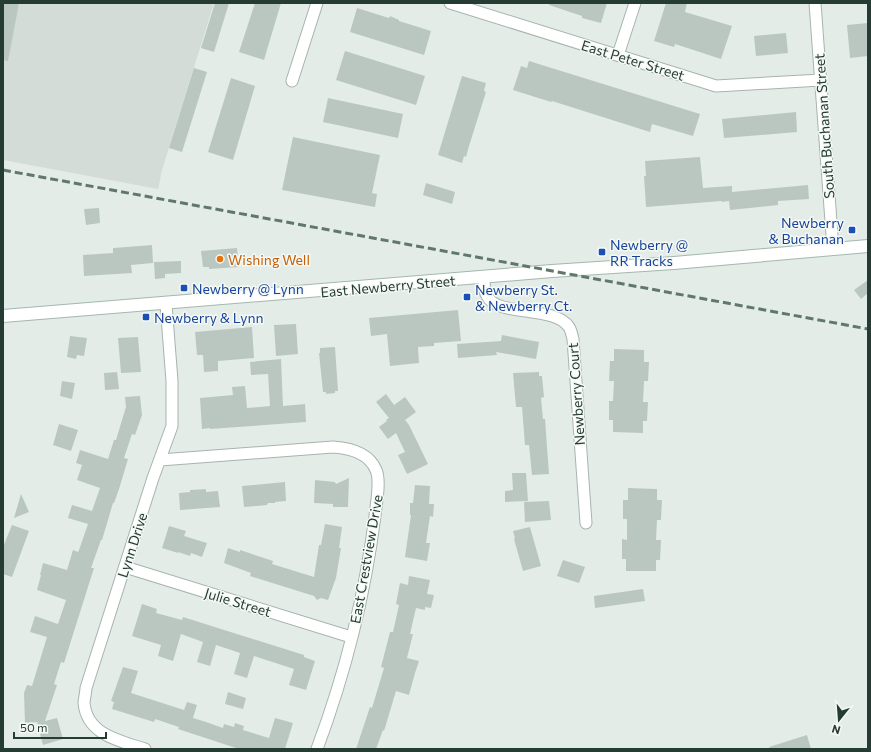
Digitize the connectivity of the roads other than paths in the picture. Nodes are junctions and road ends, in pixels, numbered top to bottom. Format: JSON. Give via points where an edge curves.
{"nodes":[{"id":1,"x":316,"y":3,"type":"edge"},
{"id":2,"x":450,"y":3,"type":"edge"},
{"id":3,"x":635,"y":3,"type":"edge"},
{"id":4,"x":815,"y":3,"type":"edge"},
{"id":5,"x":463,"y":5,"type":"edge"},
{"id":6,"x":618,"y":55,"type":"junction"},
{"id":7,"x":821,"y":80,"type":"junction"},
{"id":8,"x":292,"y":81,"type":"dead end"},
{"id":9,"x":868,"y":246,"type":"edge"},
{"id":10,"x":833,"y":249,"type":"junction"},
{"id":11,"x":484,"y":278,"type":"junction"},
{"id":12,"x":166,"y":304,"type":"junction"},
{"id":13,"x":3,"y":316,"type":"edge"},
{"id":14,"x":160,"y":460,"type":"junction"},
{"id":15,"x":586,"y":523,"type":"dead end"},
{"id":16,"x":125,"y":566,"type":"junction"},
{"id":17,"x":351,"y":637,"type":"junction"},
{"id":18,"x":145,"y":749,"type":"edge"},
{"id":19,"x":317,"y":749,"type":"edge"}],
"edges":[{"from":1,"to":8,"type":"street"},
{"from":2,"to":5,"type":"street","name":"East Peter Street"},
{"from":3,"to":6,"type":"street"},
{"from":4,"to":7,"type":"street","name":"South Buchanan Street"},
{"from":5,"to":6,"type":"street","name":"East Peter Street"},
{"from":6,"to":7,"type":"street","name":"East Peter Street","via":[[716,86]]},
{"from":7,"to":10,"type":"street","name":"South Buchanan Street"},
{"from":9,"to":10,"type":"main road","name":"East Newberry Street"},
{"from":10,"to":11,"type":"main road","name":"East Newberry Street"},
{"from":11,"to":12,"type":"main road","name":"East Newberry Street"},
{"from":11,"to":15,"type":"street","name":"Newberry Court","via":[[486,294],[491,302],[503,307],[548,315],[562,320],[569,328],[573,339]]},
{"from":12,"to":13,"type":"main road","name":"East Newberry Street"},
{"from":12,"to":14,"type":"street","name":"Lynn Drive","via":[[172,381],[172,426]]},
{"from":14,"to":16,"type":"street","name":"Lynn Drive"},
{"from":14,"to":17,"type":"street","name":"East Crestview Drive","via":[[333,447],[353,450],[369,460],[377,470],[378,488],[373,534]]},
{"from":16,"to":17,"type":"street","name":"Julie Street"},
{"from":16,"to":18,"type":"street","name":"Lynn Drive","via":[[86,688],[84,703],[94,727],[112,739]]},
{"from":17,"to":19,"type":"street","name":"East Crestview Drive"}]}
